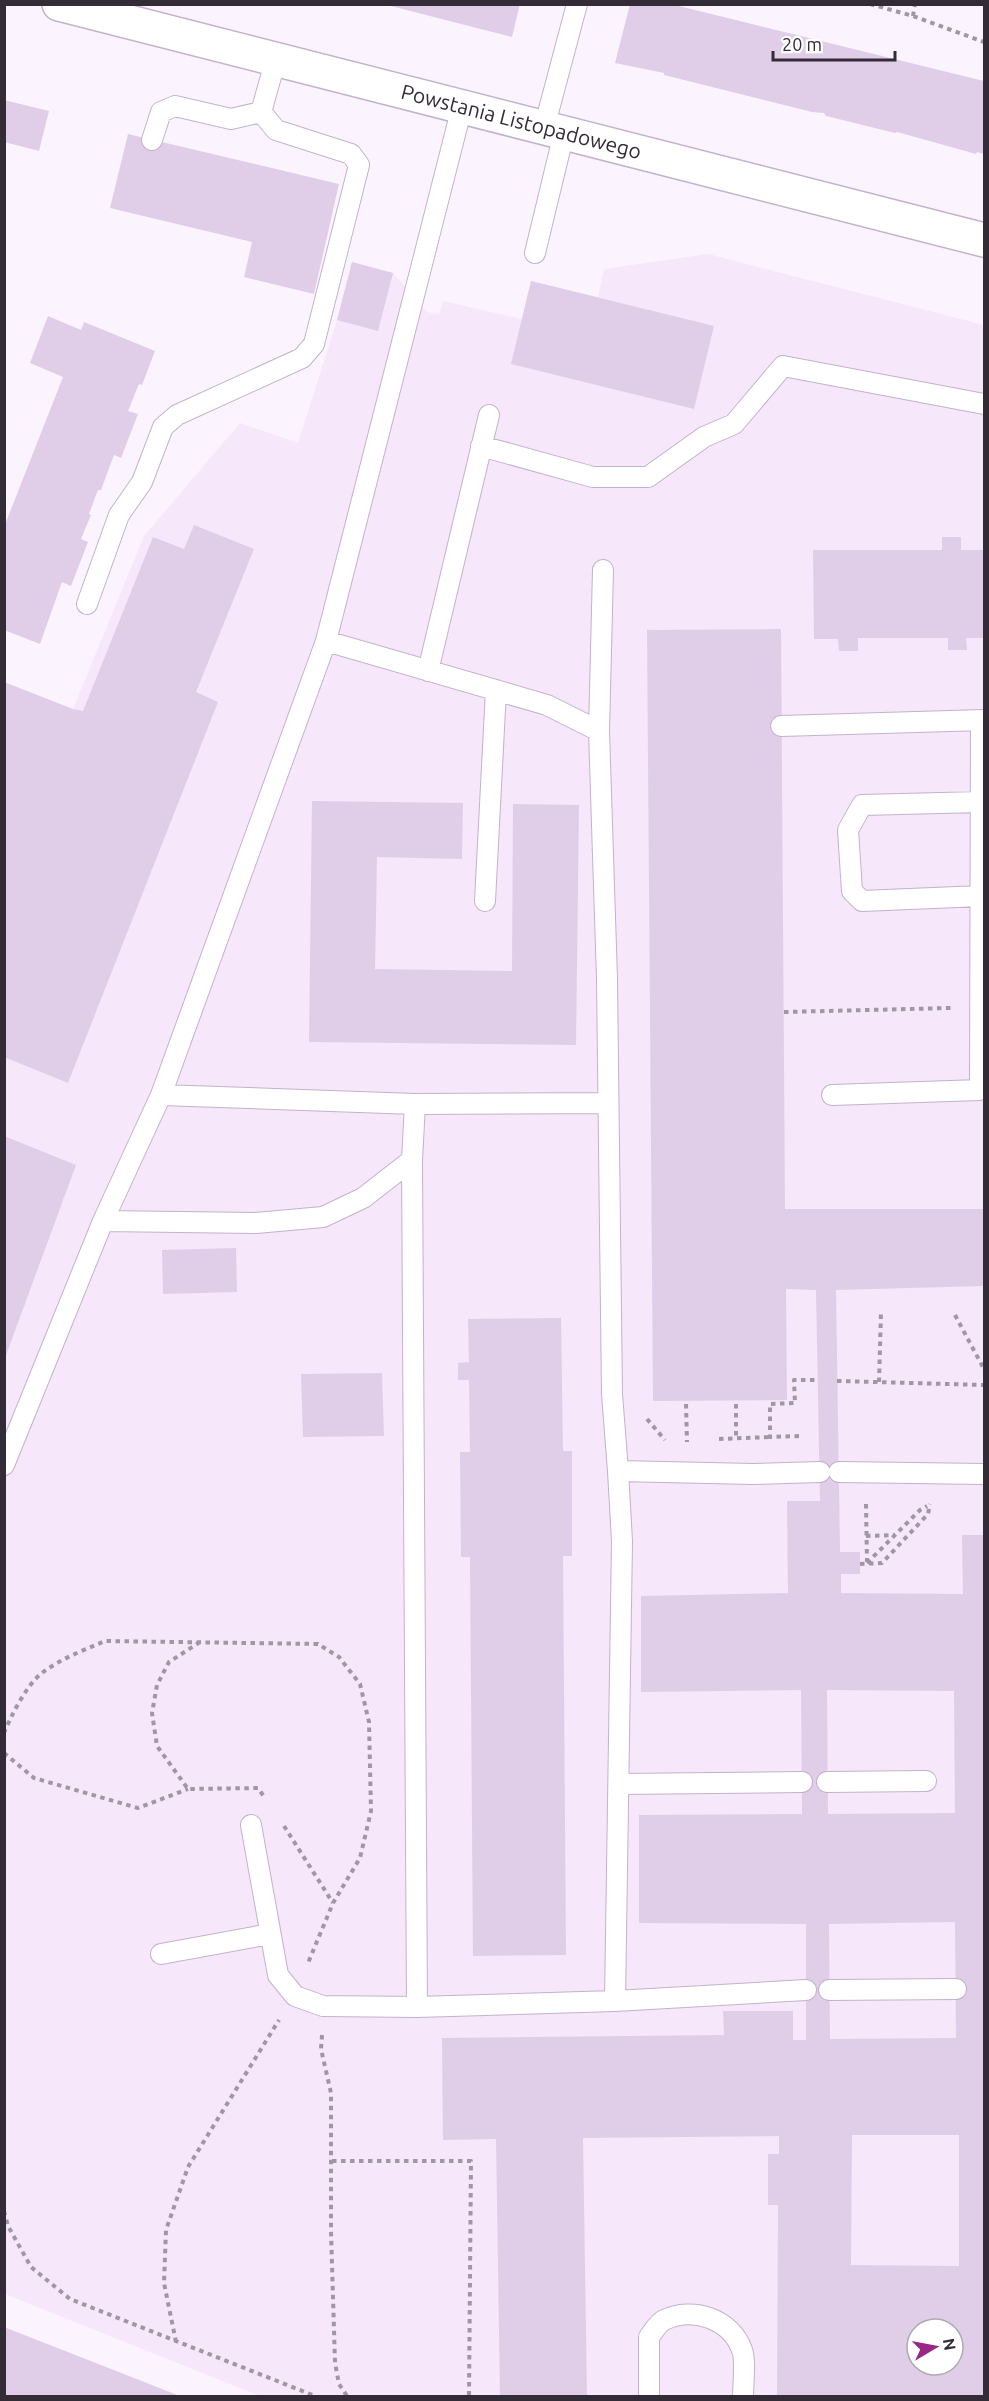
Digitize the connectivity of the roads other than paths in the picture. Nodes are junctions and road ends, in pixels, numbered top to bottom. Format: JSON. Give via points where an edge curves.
{"nodes":[{"id":1,"x":577,"y":4,"type":"edge"},
{"id":2,"x":73,"y":6,"type":"edge"},
{"id":3,"x":276,"y":59,"type":"junction"},
{"id":4,"x":462,"y":107,"type":"junction"},
{"id":5,"x":261,"y":112,"type":"junction"},
{"id":6,"x":554,"y":130,"type":"junction"},
{"id":7,"x":152,"y":140,"type":"dead end"},
{"id":8,"x":984,"y":240,"type":"edge"},
{"id":9,"x":535,"y":253,"type":"dead end"},
{"id":10,"x":984,"y":404,"type":"edge"},
{"id":11,"x":489,"y":415,"type":"dead end"},
{"id":12,"x":481,"y":446,"type":"junction"},
{"id":13,"x":603,"y":570,"type":"dead end"},
{"id":14,"x":87,"y":603,"type":"dead end"},
{"id":15,"x":326,"y":641,"type":"junction"},
{"id":16,"x":428,"y":671,"type":"junction"},
{"id":17,"x":496,"y":690,"type":"junction"},
{"id":18,"x":983,"y":720,"type":"edge"},
{"id":19,"x":781,"y":726,"type":"dead end"},
{"id":20,"x":599,"y":730,"type":"junction"},
{"id":21,"x":980,"y":802,"type":"junction"},
{"id":22,"x":981,"y":896,"type":"junction"},
{"id":23,"x":485,"y":902,"type":"dead end"},
{"id":24,"x":161,"y":1095,"type":"junction"},
{"id":25,"x":832,"y":1095,"type":"dead end"},
{"id":26,"x":607,"y":1103,"type":"junction"},
{"id":27,"x":415,"y":1104,"type":"junction"},
{"id":28,"x":412,"y":1160,"type":"junction"},
{"id":29,"x":103,"y":1221,"type":"junction"},
{"id":30,"x":4,"y":1465,"type":"edge"},
{"id":31,"x":618,"y":1471,"type":"junction"},
{"id":32,"x":984,"y":1474,"type":"edge"},
{"id":33,"x":926,"y":1781,"type":"dead end"},
{"id":34,"x":802,"y":1782,"type":"dead end"},
{"id":35,"x":827,"y":1782,"type":"dead end"},
{"id":36,"x":620,"y":1784,"type":"junction"},
{"id":37,"x":251,"y":1825,"type":"dead end"},
{"id":38,"x":270,"y":1934,"type":"junction"},
{"id":39,"x":161,"y":1954,"type":"dead end"},
{"id":40,"x":956,"y":1989,"type":"dead end"},
{"id":41,"x":806,"y":1990,"type":"dead end"},
{"id":42,"x":829,"y":1990,"type":"dead end"},
{"id":43,"x":615,"y":2001,"type":"junction"},
{"id":44,"x":417,"y":2007,"type":"junction"},
{"id":45,"x":649,"y":2397,"type":"edge"},
{"id":46,"x":743,"y":2397,"type":"edge"}],
"edges":[{"from":1,"to":6,"type":"lane"},
{"from":2,"to":3,"type":"street","name":"Powstania Listopadowego"},
{"from":3,"to":4,"type":"street","name":"Powstania Listopadowego"},
{"from":3,"to":5,"type":"lane"},
{"from":4,"to":6,"type":"street","name":"Powstania Listopadowego"},
{"from":4,"to":15,"type":"lane"},
{"from":5,"to":7,"type":"lane","via":[[231,118],[175,106],[160,112]]},
{"from":5,"to":14,"type":"lane","via":[[276,130],[351,154],[359,165],[314,344],[302,358],[177,415],[163,427],[142,482],[119,515]]},
{"from":6,"to":8,"type":"street","name":"Powstania Listopadowego"},
{"from":6,"to":9,"type":"lane"},
{"from":10,"to":12,"type":"lane","via":[[783,366],[734,424],[704,437],[648,477],[592,477]]},
{"from":11,"to":12,"type":"lane"},
{"from":12,"to":16,"type":"lane"},
{"from":13,"to":20,"type":"lane"},
{"from":15,"to":16,"type":"lane"},
{"from":15,"to":24,"type":"lane"},
{"from":16,"to":17,"type":"lane"},
{"from":17,"to":20,"type":"lane","via":[[547,705]]},
{"from":17,"to":23,"type":"lane"},
{"from":18,"to":19,"type":"lane"},
{"from":18,"to":21,"type":"lane"},
{"from":20,"to":26,"type":"lane"},
{"from":21,"to":22,"type":"lane"},
{"from":21,"to":22,"type":"lane","via":[[862,805],[848,830],[852,891],[862,901]]},
{"from":22,"to":25,"type":"lane","via":[[980,1090]]},
{"from":24,"to":27,"type":"lane"},
{"from":24,"to":29,"type":"lane"},
{"from":26,"to":27,"type":"lane"},
{"from":26,"to":31,"type":"lane","via":[[612,1394]]},
{"from":27,"to":28,"type":"lane"},
{"from":28,"to":29,"type":"lane","via":[[363,1198],[322,1217],[256,1223]]},
{"from":28,"to":44,"type":"lane"},
{"from":29,"to":30,"type":"lane"},
{"from":31,"to":32,"type":"lane"},
{"from":31,"to":36,"type":"lane","via":[[622,1541]]},
{"from":33,"to":35,"type":"lane"},
{"from":34,"to":36,"type":"lane"},
{"from":36,"to":43,"type":"lane"},
{"from":37,"to":38,"type":"lane"},
{"from":38,"to":39,"type":"lane"},
{"from":38,"to":44,"type":"lane","via":[[278,1975],[295,1996],[323,2006]]},
{"from":40,"to":42,"type":"lane"},
{"from":41,"to":43,"type":"lane"},
{"from":43,"to":44,"type":"lane"},
{"from":45,"to":46,"type":"lane","via":[[648,2337],[663,2320],[682,2315],[710,2317],[728,2328],[742,2351]]}]}
